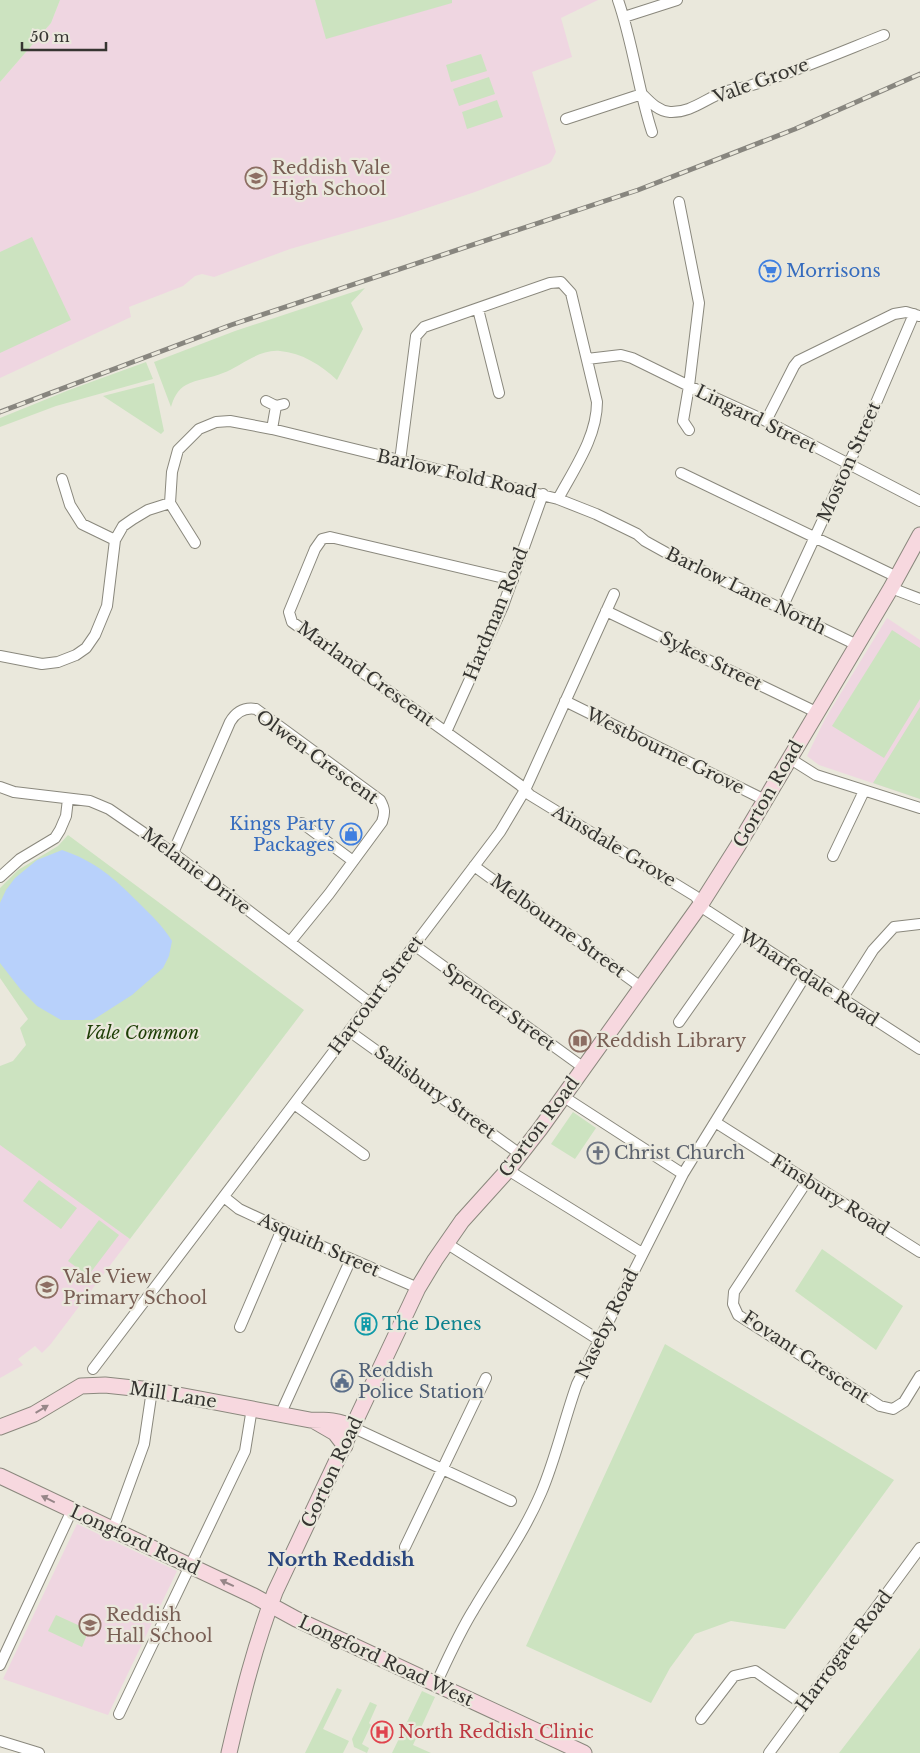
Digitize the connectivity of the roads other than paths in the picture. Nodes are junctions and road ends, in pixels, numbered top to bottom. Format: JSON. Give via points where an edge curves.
{"nodes":[{"id":1,"x":618,"y":0,"type":"edge"},
{"id":2,"x":677,"y":0,"type":"edge"},
{"id":3,"x":624,"y":17,"type":"junction"},
{"id":4,"x":884,"y":35,"type":"dead end"},
{"id":5,"x":642,"y":94,"type":"junction"},
{"id":6,"x":566,"y":119,"type":"dead end"},
{"id":7,"x":652,"y":132,"type":"dead end"},
{"id":8,"x":678,"y":202,"type":"dead end"},
{"id":9,"x":478,"y":309,"type":"junction"},
{"id":10,"x":917,"y":315,"type":"edge"},
{"id":11,"x":587,"y":358,"type":"junction"},
{"id":12,"x":689,"y":386,"type":"junction"},
{"id":13,"x":499,"y":393,"type":"dead end"},
{"id":14,"x":275,"y":404,"type":"dead end"},
{"id":15,"x":766,"y":421,"type":"junction"},
{"id":16,"x":272,"y":429,"type":"junction"},
{"id":17,"x":689,"y":430,"type":"dead end"},
{"id":18,"x":400,"y":461,"type":"junction"},
{"id":19,"x":848,"y":464,"type":"junction"},
{"id":20,"x":680,"y":473,"type":"dead end"},
{"id":21,"x":62,"y":479,"type":"dead end"},
{"id":22,"x":543,"y":494,"type":"junction"},
{"id":23,"x":558,"y":499,"type":"junction"},
{"id":24,"x":920,"y":501,"type":"edge"},
{"id":25,"x":170,"y":503,"type":"junction"},
{"id":26,"x":637,"y":534,"type":"joint"},
{"id":27,"x":920,"y":534,"type":"edge"},
{"id":28,"x":815,"y":537,"type":"junction"},
{"id":29,"x":115,"y":540,"type":"junction"},
{"id":30,"x":195,"y":543,"type":"dead end"},
{"id":31,"x":512,"y":580,"type":"junction"},
{"id":32,"x":894,"y":582,"type":"junction"},
{"id":33,"x":614,"y":594,"type":"dead end"},
{"id":34,"x":920,"y":600,"type":"edge"},
{"id":35,"x":782,"y":608,"type":"junction"},
{"id":36,"x":606,"y":611,"type":"junction"},
{"id":37,"x":857,"y":645,"type":"junction"},
{"id":38,"x":0,"y":656,"type":"edge"},
{"id":39,"x":566,"y":701,"type":"junction"},
{"id":40,"x":816,"y":712,"type":"junction"},
{"id":41,"x":446,"y":732,"type":"junction"},
{"id":42,"x":789,"y":758,"type":"junction"},
{"id":43,"x":0,"y":787,"type":"edge"},
{"id":44,"x":525,"y":790,"type":"junction"},
{"id":45,"x":864,"y":791,"type":"junction"},
{"id":46,"x":68,"y":799,"type":"junction"},
{"id":47,"x":765,"y":800,"type":"junction"},
{"id":48,"x":920,"y":808,"type":"edge"},
{"id":49,"x":302,"y":823,"type":"dead end"},
{"id":50,"x":173,"y":853,"type":"junction"},
{"id":51,"x":833,"y":856,"type":"dead end"},
{"id":52,"x":353,"y":861,"type":"junction"},
{"id":53,"x":474,"y":866,"type":"junction"},
{"id":54,"x":0,"y":877,"type":"edge"},
{"id":55,"x":701,"y":904,"type":"junction"},
{"id":56,"x":920,"y":924,"type":"edge"},
{"id":57,"x":741,"y":934,"type":"junction"},
{"id":58,"x":290,"y":942,"type":"junction"},
{"id":59,"x":414,"y":945,"type":"junction"},
{"id":60,"x":805,"y":976,"type":"junction"},
{"id":61,"x":641,"y":987,"type":"junction"},
{"id":62,"x":842,"y":999,"type":"junction"},
{"id":63,"x":370,"y":1003,"type":"junction"},
{"id":64,"x":679,"y":1022,"type":"dead end"},
{"id":65,"x":349,"y":1031,"type":"junction"},
{"id":66,"x":920,"y":1049,"type":"edge"},
{"id":67,"x":584,"y":1068,"type":"junction"},
{"id":68,"x":564,"y":1097,"type":"junction"},
{"id":69,"x":294,"y":1104,"type":"junction"},
{"id":70,"x":715,"y":1122,"type":"junction"},
{"id":71,"x":520,"y":1154,"type":"junction"},
{"id":72,"x":364,"y":1155,"type":"dead end"},
{"id":73,"x":508,"y":1170,"type":"junction"},
{"id":74,"x":683,"y":1174,"type":"junction"},
{"id":75,"x":807,"y":1181,"type":"junction"},
{"id":76,"x":224,"y":1197,"type":"junction"},
{"id":77,"x":282,"y":1229,"type":"junction"},
{"id":78,"x":446,"y":1243,"type":"junction"},
{"id":79,"x":920,"y":1252,"type":"edge"},
{"id":80,"x":642,"y":1253,"type":"junction"},
{"id":81,"x":351,"y":1259,"type":"junction"},
{"id":82,"x":418,"y":1288,"type":"junction"},
{"id":83,"x":240,"y":1327,"type":"dead end"},
{"id":84,"x":599,"y":1340,"type":"junction"},
{"id":85,"x":93,"y":1369,"type":"dead end"},
{"id":86,"x":920,"y":1376,"type":"edge"},
{"id":87,"x":486,"y":1378,"type":"dead end"},
{"id":88,"x":152,"y":1390,"type":"junction"},
{"id":89,"x":252,"y":1408,"type":"junction"},
{"id":90,"x":281,"y":1413,"type":"junction"},
{"id":91,"x":310,"y":1420,"type":"junction"},
{"id":92,"x":0,"y":1427,"type":"edge"},
{"id":93,"x":354,"y":1428,"type":"junction"},
{"id":94,"x":345,"y":1446,"type":"junction"},
{"id":95,"x":442,"y":1469,"type":"junction"},
{"id":96,"x":0,"y":1476,"type":"edge"},
{"id":97,"x":510,"y":1501,"type":"dead end"},
{"id":98,"x":72,"y":1510,"type":"junction"},
{"id":99,"x":113,"y":1530,"type":"junction"},
{"id":100,"x":405,"y":1547,"type":"dead end"},
{"id":101,"x":920,"y":1548,"type":"edge"},
{"id":102,"x":190,"y":1566,"type":"junction"},
{"id":103,"x":270,"y":1605,"type":"junction"},
{"id":104,"x":0,"y":1665,"type":"edge"},
{"id":105,"x":436,"y":1684,"type":"junction"},
{"id":106,"x":804,"y":1705,"type":"junction"},
{"id":107,"x":119,"y":1714,"type":"dead end"},
{"id":108,"x":701,"y":1719,"type":"dead end"},
{"id":109,"x":0,"y":1741,"type":"edge"},
{"id":110,"x":39,"y":1753,"type":"edge"},
{"id":111,"x":229,"y":1753,"type":"edge"},
{"id":112,"x":584,"y":1753,"type":"edge"},
{"id":113,"x":769,"y":1753,"type":"edge"}],
"edges":[{"from":1,"to":3,"type":"street"},
{"from":2,"to":3,"type":"street"},
{"from":3,"to":5,"type":"street"},
{"from":4,"to":5,"type":"street","name":"Vale Grove","via":[[788,73],[725,92],[679,112],[658,108]]},
{"from":5,"to":6,"type":"street"},
{"from":5,"to":7,"type":"street"},
{"from":8,"to":12,"type":"street","via":[[699,303]]},
{"from":9,"to":11,"type":"street","via":[[550,282],[561,282],[571,293]]},
{"from":9,"to":13,"type":"street"},
{"from":9,"to":18,"type":"street","via":[[424,327],[418,332]]},
{"from":10,"to":15,"type":"street","via":[[894,314],[798,360]]},
{"from":10,"to":19,"type":"street","name":"Moston Street"},
{"from":11,"to":12,"type":"street","name":"Lingard Street","via":[[621,355],[632,358]]},
{"from":11,"to":23,"type":"street","via":[[597,417],[592,434]]},
{"from":12,"to":15,"type":"street","name":"Lingard Street"},
{"from":12,"to":17,"type":"street","via":[[683,420]]},
{"from":14,"to":16,"type":"street"},
{"from":15,"to":19,"type":"street","name":"Lingard Street"},
{"from":16,"to":18,"type":"street","name":"Barlow Fold Road"},
{"from":16,"to":25,"type":"street","name":"Barlow Fold Road","via":[[230,421],[216,422],[199,429],[178,450],[172,472]]},
{"from":18,"to":22,"type":"street","name":"Barlow Fold Road"},
{"from":19,"to":24,"type":"street","name":"Lingard Street"},
{"from":19,"to":28,"type":"street","name":"Moston Street"},
{"from":20,"to":28,"type":"street"},
{"from":21,"to":29,"type":"street","via":[[70,505],[82,524]]},
{"from":22,"to":23,"type":"street","name":"Barlow Fold Road"},
{"from":22,"to":31,"type":"street","name":"Hardman Road"},
{"from":23,"to":26,"type":"street","name":"Barlow Fold Road"},
{"from":25,"to":29,"type":"street","via":[[132,519],[123,526]]},
{"from":25,"to":30,"type":"street"},
{"from":26,"to":35,"type":"street","name":"Barlow Lane North","via":[[672,556]]},
{"from":27,"to":32,"type":"main road","name":"Gorton Road"},
{"from":28,"to":32,"type":"street"},
{"from":28,"to":35,"type":"street","name":"Moston Street"},
{"from":29,"to":38,"type":"street","via":[[107,606],[86,648],[58,662],[42,664]]},
{"from":31,"to":41,"type":"street","name":"Hardman Road"},
{"from":31,"to":41,"type":"street","name":"Marland Crescent","via":[[330,537],[322,539],[315,550],[289,612],[292,622]]},
{"from":32,"to":34,"type":"street"},
{"from":32,"to":37,"type":"main road","name":"Gorton Road"},
{"from":33,"to":36,"type":"street","name":"Harcourt Street"},
{"from":35,"to":37,"type":"street","name":"Barlow Lane North"},
{"from":36,"to":39,"type":"street","name":"Harcourt Street"},
{"from":36,"to":40,"type":"street","name":"Sykes Street"},
{"from":37,"to":40,"type":"main road","name":"Gorton Road"},
{"from":39,"to":44,"type":"street","name":"Harcourt Street"},
{"from":39,"to":47,"type":"street","name":"Westbourne Grove"},
{"from":40,"to":42,"type":"main road","name":"Gorton Road"},
{"from":41,"to":44,"type":"street","name":"Marland Crescent"},
{"from":42,"to":45,"type":"street","via":[[816,775]]},
{"from":42,"to":47,"type":"main road","name":"Gorton Road"},
{"from":43,"to":46,"type":"street","name":"Melanie Drive"},
{"from":44,"to":53,"type":"street","name":"Harcourt Street","via":[[500,832]]},
{"from":44,"to":55,"type":"street","name":"Ainsdale Grove","via":[[695,896]]},
{"from":45,"to":48,"type":"street"},
{"from":45,"to":51,"type":"street"},
{"from":46,"to":50,"type":"street","name":"Melanie Drive","via":[[90,801],[109,809]]},
{"from":46,"to":54,"type":"street","via":[[66,816],[55,838],[20,859]]},
{"from":47,"to":55,"type":"main road","name":"Gorton Road"},
{"from":49,"to":52,"type":"street"},
{"from":50,"to":52,"type":"street","name":"Olwen Crescent","via":[[233,717],[243,710],[256,709],[380,800],[384,815],[382,822]]},
{"from":50,"to":58,"type":"street","name":"Melanie Drive"},
{"from":52,"to":58,"type":"street","name":"Olwen Crescent"},
{"from":53,"to":59,"type":"street","name":"Harcourt Street"},
{"from":53,"to":61,"type":"street","name":"Melbourne Street"},
{"from":55,"to":57,"type":"street","name":"Wharfedale Road"},
{"from":55,"to":61,"type":"main road","name":"Gorton Road"},
{"from":56,"to":62,"type":"street","via":[[894,927],[873,950]]},
{"from":57,"to":60,"type":"street","name":"Wharfedale Road"},
{"from":57,"to":64,"type":"street"},
{"from":58,"to":63,"type":"street","name":"Melanie Drive"},
{"from":59,"to":63,"type":"street","name":"Harcourt Street"},
{"from":59,"to":67,"type":"street","name":"Spencer Street"},
{"from":60,"to":62,"type":"street","name":"Wharfedale Road"},
{"from":60,"to":70,"type":"street","name":"Naseby Road"},
{"from":61,"to":67,"type":"main road","name":"Gorton Road"},
{"from":62,"to":66,"type":"street","name":"Wharfedale Road"},
{"from":63,"to":65,"type":"street","name":"Harcourt Street"},
{"from":65,"to":69,"type":"street","name":"Harcourt Street"},
{"from":65,"to":71,"type":"street","name":"Salisbury Street"},
{"from":67,"to":68,"type":"main road","name":"Gorton Road"},
{"from":68,"to":71,"type":"main road","name":"Gorton Road"},
{"from":68,"to":74,"type":"street"},
{"from":69,"to":72,"type":"street"},
{"from":69,"to":76,"type":"street","name":"Harcourt Street"},
{"from":70,"to":74,"type":"street","name":"Naseby Road"},
{"from":70,"to":75,"type":"street","name":"Finsbury Road"},
{"from":71,"to":73,"type":"main road","name":"Gorton Road"},
{"from":73,"to":78,"type":"main road","name":"Gorton Road"},
{"from":73,"to":80,"type":"street"},
{"from":74,"to":80,"type":"street","name":"Naseby Road"},
{"from":75,"to":79,"type":"street","name":"Finsbury Road"},
{"from":75,"to":86,"type":"street","name":"Fovant Crescent","via":[[734,1292],[733,1304],[738,1315],[880,1406],[893,1409],[904,1402]]},
{"from":76,"to":77,"type":"street","name":"Asquith Street","via":[[239,1209]]},
{"from":76,"to":85,"type":"street","name":"Harcourt Street"},
{"from":77,"to":81,"type":"street","name":"Asquith Street"},
{"from":77,"to":83,"type":"street"},
{"from":78,"to":82,"type":"main road","name":"Gorton Road"},
{"from":78,"to":84,"type":"street"},
{"from":80,"to":84,"type":"street","name":"Naseby Road"},
{"from":81,"to":82,"type":"street","name":"Asquith Street"},
{"from":81,"to":90,"type":"street"},
{"from":82,"to":93,"type":"main road","name":"Gorton Road"},
{"from":84,"to":105,"type":"street","name":"Naseby Road","via":[[577,1384],[541,1494],[519,1538],[460,1633]]},
{"from":87,"to":95,"type":"street"},
{"from":88,"to":89,"type":"main road","name":"Mill Lane"},
{"from":92,"to":88,"type":"main road","name":"Mill Lane","one_way":true,"via":[[34,1414],[80,1386]]},
{"from":88,"to":99,"type":"street","via":[[144,1444]]},
{"from":89,"to":90,"type":"main road","name":"Mill Lane"},
{"from":89,"to":102,"type":"street","via":[[245,1451]]},
{"from":90,"to":91,"type":"main road","name":"Mill Lane"},
{"from":91,"to":93,"type":"main road","name":"Mill Lane","via":[[336,1422]]},
{"from":91,"to":94,"type":"main road","via":[[331,1430]]},
{"from":93,"to":94,"type":"main road","name":"Gorton Road"},
{"from":93,"to":95,"type":"street"},
{"from":94,"to":103,"type":"main road","name":"Gorton Road"},
{"from":95,"to":97,"type":"street"},
{"from":95,"to":100,"type":"street"},
{"from":98,"to":96,"type":"main road","name":"Longford Road","one_way":true},
{"from":98,"to":99,"type":"main road","name":"Longford Road"},
{"from":98,"to":104,"type":"street"},
{"from":99,"to":102,"type":"main road","name":"Longford Road"},
{"from":101,"to":106,"type":"street","name":"Harrogate Road"},
{"from":103,"to":102,"type":"main road","name":"Longford Road","one_way":true},
{"from":102,"to":107,"type":"street"},
{"from":103,"to":105,"type":"main road","name":"Longford Road West"},
{"from":103,"to":111,"type":"main road","name":"Gorton Road","via":[[246,1678]]},
{"from":105,"to":112,"type":"main road","name":"Longford Road West"},
{"from":106,"to":108,"type":"street","via":[[754,1671],[734,1676]]},
{"from":106,"to":113,"type":"street","name":"Harrogate Road"},
{"from":109,"to":110,"type":"street"}]}
